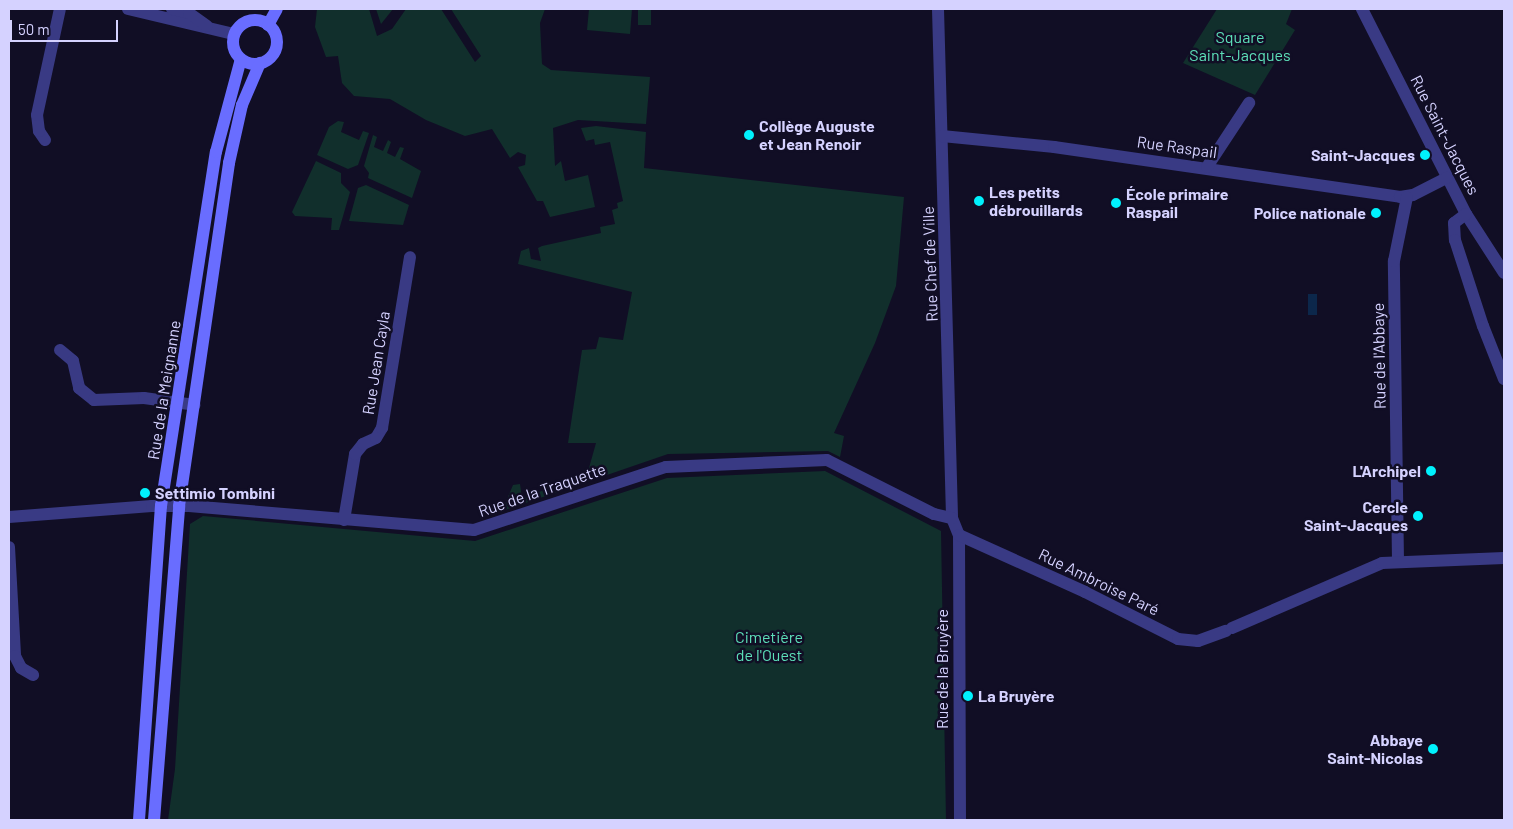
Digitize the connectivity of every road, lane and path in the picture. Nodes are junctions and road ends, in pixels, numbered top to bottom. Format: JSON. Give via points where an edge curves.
{"nodes":[{"id":1,"x":60,"y":9,"type":"edge"},
{"id":2,"x":128,"y":9,"type":"edge"},
{"id":3,"x":172,"y":9,"type":"edge"},
{"id":4,"x":277,"y":9,"type":"edge"},
{"id":5,"x":938,"y":9,"type":"edge"},
{"id":6,"x":1362,"y":9,"type":"edge"},
{"id":7,"x":268,"y":24,"type":"junction"},
{"id":8,"x":207,"y":26,"type":"junction"},
{"id":9,"x":234,"y":34,"type":"junction"},
{"id":10,"x":241,"y":59,"type":"junction"},
{"id":11,"x":260,"y":64,"type":"junction"},
{"id":12,"x":1250,"y":103,"type":"dead end"},
{"id":13,"x":942,"y":136,"type":"junction"},
{"id":14,"x":45,"y":140,"type":"dead end"},
{"id":15,"x":1206,"y":167,"type":"junction"},
{"id":16,"x":1448,"y":178,"type":"junction"},
{"id":17,"x":1407,"y":197,"type":"junction"},
{"id":18,"x":1466,"y":214,"type":"junction"},
{"id":19,"x":410,"y":257,"type":"dead end"},
{"id":20,"x":1504,"y":274,"type":"edge"},
{"id":21,"x":60,"y":350,"type":"dead end"},
{"id":22,"x":1504,"y":379,"type":"edge"},
{"id":23,"x":179,"y":402,"type":"junction"},
{"id":24,"x":195,"y":405,"type":"junction"},
{"id":25,"x":161,"y":506,"type":"junction"},
{"id":26,"x":179,"y":506,"type":"junction"},
{"id":27,"x":9,"y":517,"type":"edge"},
{"id":28,"x":952,"y":518,"type":"junction"},
{"id":29,"x":344,"y":520,"type":"junction"},
{"id":30,"x":959,"y":535,"type":"junction"},
{"id":31,"x":9,"y":547,"type":"edge"},
{"id":32,"x":1504,"y":558,"type":"edge"},
{"id":33,"x":1398,"y":561,"type":"junction"},
{"id":34,"x":33,"y":675,"type":"dead end"},
{"id":35,"x":139,"y":820,"type":"edge"},
{"id":36,"x":154,"y":820,"type":"edge"},
{"id":37,"x":960,"y":820,"type":"edge"}],
"edges":[{"from":1,"to":14,"type":"street","via":[[38,115],[39,131]]},
{"from":2,"to":8,"type":"street","via":[[188,25]]},
{"from":3,"to":8,"type":"street","via":[[189,13]]},
{"from":4,"to":7,"type":"main road"},
{"from":5,"to":13,"type":"street","name":"Rue Chef de Ville"},
{"from":6,"to":16,"type":"street","name":"Rue Saint-Jacques"},
{"from":7,"to":9,"type":"main road","via":[[252,21],[239,27]]},
{"from":7,"to":11,"type":"main road","via":[[277,44],[269,59]]},
{"from":8,"to":9,"type":"street"},
{"from":9,"to":10,"type":"main road","via":[[233,46]]},
{"from":10,"to":11,"type":"main road"},
{"from":10,"to":23,"type":"main road","name":"Rue de la Meignanne","via":[[216,152]]},
{"from":11,"to":24,"type":"main road","name":"Rue de la Meignanne","via":[[249,86],[235,132]]},
{"from":12,"to":15,"type":"street"},
{"from":13,"to":15,"type":"street","name":"Rue Raspail","via":[[1054,146]]},
{"from":13,"to":28,"type":"street","name":"Rue Chef de Ville"},
{"from":15,"to":17,"type":"street","name":"Rue Raspail"},
{"from":16,"to":17,"type":"street"},
{"from":16,"to":18,"type":"street","name":"Rue Saint-Jacques"},
{"from":17,"to":33,"type":"street","name":"Rue de l'Abbaye","via":[[1394,261]]},
{"from":18,"to":20,"type":"street","name":"Rue Saint-Jacques"},
{"from":18,"to":22,"type":"street","via":[[1454,223],[1455,240]]},
{"from":19,"to":29,"type":"street","name":"Rue Jean Cayla","via":[[382,428],[376,438],[363,444],[355,454]]},
{"from":21,"to":23,"type":"street","via":[[73,361],[79,388],[94,400],[144,398]]},
{"from":23,"to":24,"type":"street"},
{"from":23,"to":25,"type":"main road","name":"Rue de la Meignanne"},
{"from":24,"to":26,"type":"main road","name":"Rue de la Meignanne"},
{"from":25,"to":26,"type":"street","name":"Rue de la Traquette"},
{"from":25,"to":27,"type":"street","name":"Rue de la Traquette"},
{"from":25,"to":35,"type":"main road","name":"Rue de la Meignanne"},
{"from":26,"to":29,"type":"street","name":"Rue de la Traquette"},
{"from":26,"to":36,"type":"main road","name":"Rue de la Meignanne"},
{"from":28,"to":29,"type":"street","name":"Rue de la Traquette","via":[[934,514],[827,460],[666,467],[474,530]]},
{"from":28,"to":30,"type":"street","name":"Rue de la Bruyère"},
{"from":30,"to":33,"type":"street","name":"Rue Ambroise Paré","via":[[1085,592],[1178,639],[1198,641],[1377,565]]},
{"from":30,"to":37,"type":"street","name":"Rue de la Bruyère"},
{"from":31,"to":34,"type":"street","via":[[15,656],[21,668]]},
{"from":32,"to":33,"type":"street","name":"Rue Ambroise Paré"}]}
